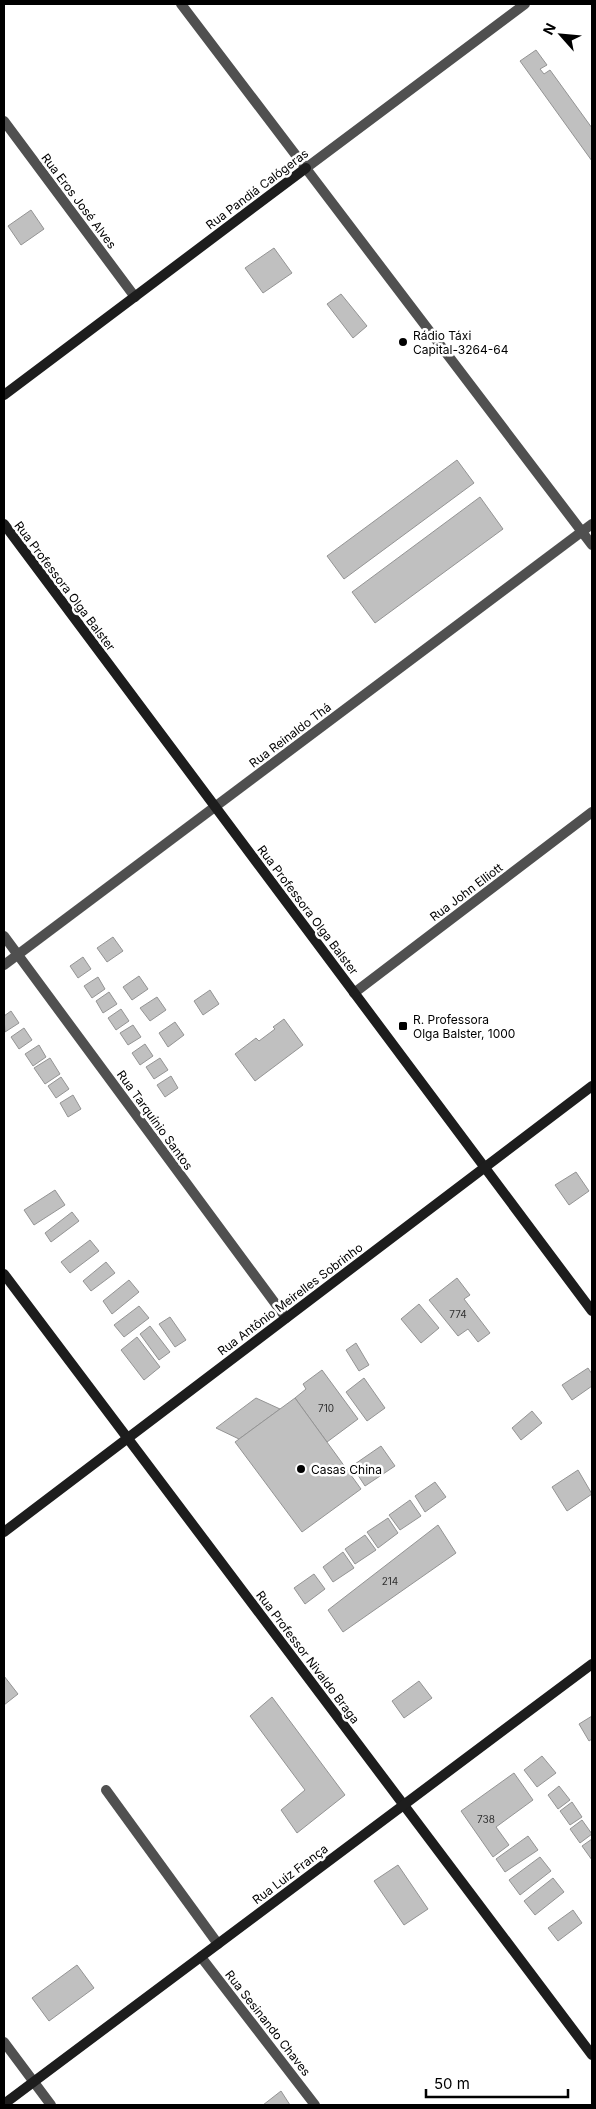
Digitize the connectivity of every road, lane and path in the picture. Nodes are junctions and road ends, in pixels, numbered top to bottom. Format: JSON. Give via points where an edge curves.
{"nodes":[{"id":1,"x":181,"y":4,"type":"edge"},
{"id":2,"x":525,"y":4,"type":"edge"},
{"id":3,"x":4,"y":121,"type":"edge"},
{"id":4,"x":306,"y":168,"type":"junction"},
{"id":5,"x":135,"y":297,"type":"junction"},
{"id":6,"x":4,"y":395,"type":"edge"},
{"id":7,"x":4,"y":524,"type":"edge"},
{"id":8,"x":592,"y":524,"type":"edge"},
{"id":9,"x":582,"y":532,"type":"junction"},
{"id":10,"x":592,"y":545,"type":"edge"},
{"id":11,"x":215,"y":807,"type":"junction"},
{"id":12,"x":592,"y":812,"type":"edge"},
{"id":13,"x":4,"y":936,"type":"edge"},
{"id":14,"x":18,"y":955,"type":"junction"},
{"id":15,"x":4,"y":965,"type":"edge"},
{"id":16,"x":354,"y":993,"type":"junction"},
{"id":17,"x":592,"y":1086,"type":"edge"},
{"id":18,"x":485,"y":1167,"type":"junction"},
{"id":19,"x":4,"y":1274,"type":"edge"},
{"id":20,"x":592,"y":1311,"type":"edge"},
{"id":21,"x":286,"y":1318,"type":"junction"},
{"id":22,"x":128,"y":1438,"type":"junction"},
{"id":23,"x":4,"y":1532,"type":"edge"},
{"id":24,"x":592,"y":1664,"type":"edge"},
{"id":25,"x":106,"y":1790,"type":"dead end"},
{"id":26,"x":404,"y":1805,"type":"junction"},
{"id":27,"x":218,"y":1944,"type":"junction"},
{"id":28,"x":201,"y":1957,"type":"junction"},
{"id":29,"x":4,"y":2042,"type":"edge"},
{"id":30,"x":592,"y":2055,"type":"edge"},
{"id":31,"x":34,"y":2082,"type":"junction"},
{"id":32,"x":4,"y":2104,"type":"edge"},
{"id":33,"x":52,"y":2105,"type":"edge"},
{"id":34,"x":316,"y":2105,"type":"edge"}],
"edges":[{"from":1,"to":4,"type":"street"},
{"from":2,"to":4,"type":"street","name":"Rua Pandiá Calógeras"},
{"from":3,"to":5,"type":"street","name":"Rua Eros José Alves"},
{"from":4,"to":5,"type":"main road","name":"Rua Pandiá Calógeras"},
{"from":4,"to":9,"type":"street"},
{"from":5,"to":6,"type":"main road","name":"Rua Pandiá Calógeras"},
{"from":7,"to":11,"type":"main road","name":"Rua Professora Olga Balster"},
{"from":8,"to":9,"type":"street","name":"Rua Reinaldo Thá"},
{"from":9,"to":10,"type":"street"},
{"from":9,"to":11,"type":"street","name":"Rua Reinaldo Thá"},
{"from":11,"to":14,"type":"street","name":"Rua Reinaldo Thá"},
{"from":11,"to":16,"type":"main road","name":"Rua Professora Olga Balster"},
{"from":12,"to":16,"type":"street","name":"Rua John Elliott"},
{"from":13,"to":14,"type":"street","name":"Rua Tarquínio Santos"},
{"from":14,"to":15,"type":"street","name":"Rua Reinaldo Thá"},
{"from":14,"to":21,"type":"street","name":"Rua Tarquínio Santos"},
{"from":16,"to":18,"type":"main road","name":"Rua Professora Olga Balster"},
{"from":17,"to":18,"type":"main road","name":"Rua Antônio Meirelles Sobrinho"},
{"from":18,"to":20,"type":"main road","name":"Rua Professora Olga Balster"},
{"from":18,"to":21,"type":"main road","name":"Rua Antônio Meirelles Sobrinho"},
{"from":19,"to":22,"type":"main road","name":"Rua Professor Nivaldo Braga"},
{"from":21,"to":22,"type":"main road","name":"Rua Antônio Meirelles Sobrinho"},
{"from":22,"to":23,"type":"main road","name":"Rua Antônio Meirelles Sobrinho"},
{"from":22,"to":26,"type":"main road","name":"Rua Professor Nivaldo Braga"},
{"from":24,"to":26,"type":"main road","name":"Rua Luiz França"},
{"from":25,"to":27,"type":"street"},
{"from":26,"to":27,"type":"main road","name":"Rua Luiz França"},
{"from":26,"to":30,"type":"main road","name":"Rua Professor Nivaldo Braga"},
{"from":27,"to":28,"type":"main road","name":"Rua Luiz França"},
{"from":28,"to":31,"type":"main road","name":"Rua Luiz França"},
{"from":28,"to":34,"type":"street","name":"Rua Sesinando Chaves"},
{"from":29,"to":31,"type":"street"},
{"from":31,"to":32,"type":"main road","name":"Rua Luiz França"},
{"from":31,"to":33,"type":"street"}]}
